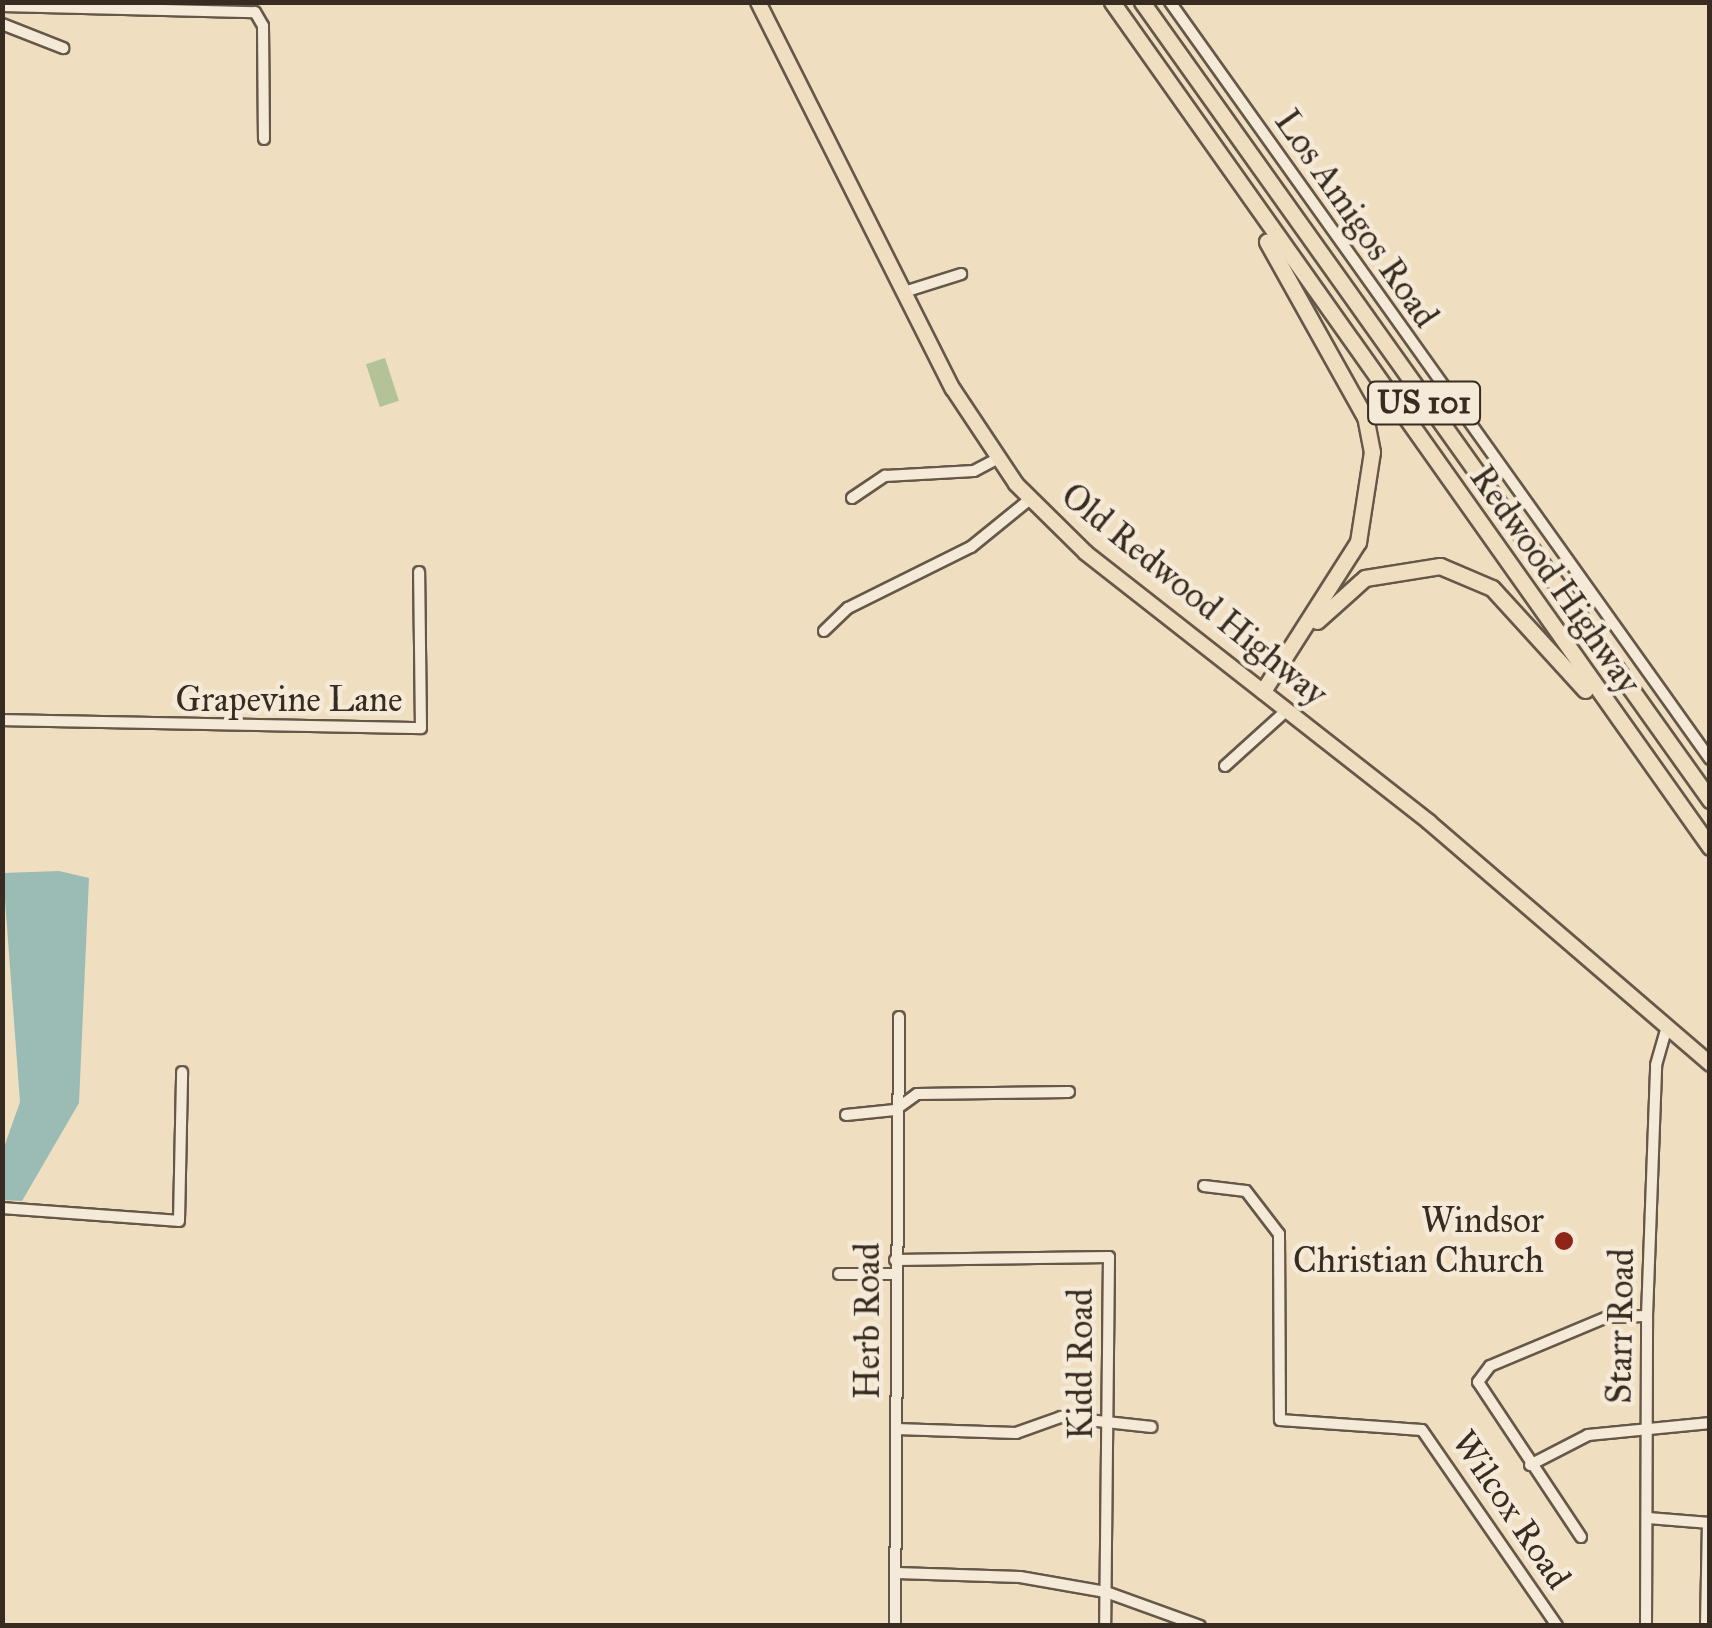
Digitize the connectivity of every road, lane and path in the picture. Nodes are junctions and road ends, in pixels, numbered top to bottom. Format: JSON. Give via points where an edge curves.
{"nodes":[{"id":1,"x":758,"y":2,"type":"edge"},
{"id":2,"x":1112,"y":2,"type":"edge"},
{"id":3,"x":1142,"y":2,"type":"edge"},
{"id":4,"x":1170,"y":2,"type":"edge"},
{"id":5,"x":2,"y":6,"type":"edge"},
{"id":6,"x":2,"y":24,"type":"edge"},
{"id":7,"x":63,"y":48,"type":"dead end"},
{"id":8,"x":264,"y":140,"type":"dead end"},
{"id":9,"x":1226,"y":170,"type":"junction"},
{"id":10,"x":962,"y":274,"type":"dead end"},
{"id":11,"x":904,"y":292,"type":"junction"},
{"id":12,"x":997,"y":459,"type":"junction"},
{"id":13,"x":852,"y":498,"type":"dead end"},
{"id":14,"x":1030,"y":499,"type":"junction"},
{"id":15,"x":420,"y":572,"type":"dead end"},
{"id":16,"x":824,"y":632,"type":"dead end"},
{"id":17,"x":1263,"y":692,"type":"junction"},
{"id":18,"x":1287,"y":710,"type":"junction"},
{"id":19,"x":2,"y":720,"type":"edge"},
{"id":20,"x":1710,"y":759,"type":"edge"},
{"id":21,"x":1224,"y":766,"type":"dead end"},
{"id":22,"x":1667,"y":789,"type":"junction"},
{"id":23,"x":1710,"y":800,"type":"edge"},
{"id":24,"x":1710,"y":848,"type":"edge"},
{"id":25,"x":899,"y":1017,"type":"dead end"},
{"id":26,"x":1666,"y":1029,"type":"junction"},
{"id":27,"x":1710,"y":1064,"type":"edge"},
{"id":28,"x":182,"y":1072,"type":"dead end"},
{"id":29,"x":1069,"y":1092,"type":"dead end"},
{"id":30,"x":896,"y":1110,"type":"junction"},
{"id":31,"x":846,"y":1115,"type":"dead end"},
{"id":32,"x":1204,"y":1186,"type":"dead end"},
{"id":33,"x":2,"y":1208,"type":"edge"},
{"id":34,"x":895,"y":1260,"type":"junction"},
{"id":35,"x":839,"y":1274,"type":"dead end"},
{"id":36,"x":895,"y":1274,"type":"junction"},
{"id":37,"x":1646,"y":1316,"type":"junction"},
{"id":38,"x":1108,"y":1420,"type":"junction"},
{"id":39,"x":1710,"y":1423,"type":"edge"},
{"id":40,"x":1151,"y":1427,"type":"dead end"},
{"id":41,"x":896,"y":1429,"type":"junction"},
{"id":42,"x":1646,"y":1433,"type":"junction"},
{"id":43,"x":1530,"y":1465,"type":"junction"},
{"id":44,"x":1648,"y":1518,"type":"junction"},
{"id":45,"x":1709,"y":1523,"type":"edge"},
{"id":46,"x":1581,"y":1537,"type":"dead end"},
{"id":47,"x":897,"y":1573,"type":"junction"},
{"id":48,"x":1106,"y":1592,"type":"junction"},
{"id":49,"x":895,"y":1626,"type":"edge"},
{"id":50,"x":1105,"y":1626,"type":"edge"},
{"id":51,"x":1200,"y":1626,"type":"edge"},
{"id":52,"x":1557,"y":1626,"type":"edge"},
{"id":53,"x":1646,"y":1626,"type":"edge"},
{"id":54,"x":1706,"y":1626,"type":"edge"}],
"edges":[{"from":1,"to":11,"type":"main road","name":"Old Redwood Highway"},
{"from":2,"to":9,"type":"highway","name":"Redwood Highway","number":"US 101"},
{"from":3,"to":23,"type":"highway","name":"Redwood Highway","number":"US 101"},
{"from":4,"to":20,"type":"street","name":"Los Amigos Road"},
{"from":5,"to":8,"type":"street","via":[[255,12],[263,26]]},
{"from":6,"to":7,"type":"street"},
{"from":9,"to":17,"type":"highway","via":[[1348,384],[1372,452],[1358,542]]},
{"from":9,"to":22,"type":"highway","name":"Redwood Highway","number":"US 101"},
{"from":10,"to":11,"type":"street"},
{"from":11,"to":12,"type":"main road","name":"Old Redwood Highway"},
{"from":12,"to":13,"type":"street","via":[[974,472],[885,476]]},
{"from":12,"to":14,"type":"main road","name":"Old Redwood Highway"},
{"from":14,"to":16,"type":"street","via":[[971,546],[860,602]]},
{"from":14,"to":17,"type":"main road","name":"Old Redwood Highway"},
{"from":15,"to":19,"type":"street","name":"Grapevine Lane","via":[[421,728]]},
{"from":17,"to":18,"type":"main road","name":"Old Redwood Highway"},
{"from":17,"to":22,"type":"highway","via":[[1347,589],[1384,572],[1440,566],[1514,608]]},
{"from":18,"to":21,"type":"street"},
{"from":18,"to":26,"type":"main road","name":"Old Redwood Highway"},
{"from":22,"to":24,"type":"highway","name":"Redwood Highway","number":"US 101"},
{"from":25,"to":30,"type":"street","name":"Herb Road"},
{"from":26,"to":27,"type":"main road","name":"Old Redwood Highway"},
{"from":26,"to":37,"type":"street","name":"Starr Road","via":[[1656,1066]]},
{"from":28,"to":33,"type":"street","via":[[179,1221]]},
{"from":29,"to":30,"type":"street","via":[[917,1094]]},
{"from":30,"to":31,"type":"street"},
{"from":30,"to":34,"type":"street","name":"Herb Road"},
{"from":32,"to":52,"type":"street","name":"Wilcox Road","via":[[1246,1192],[1279,1234],[1280,1420],[1422,1430]]},
{"from":34,"to":36,"type":"street","name":"Herb Road"},
{"from":34,"to":38,"type":"street","name":"Kidd Road","via":[[1109,1257]]},
{"from":35,"to":36,"type":"street"},
{"from":36,"to":41,"type":"street","name":"Herb Road"},
{"from":37,"to":42,"type":"street","name":"Starr Road"},
{"from":37,"to":43,"type":"street","via":[[1608,1317],[1482,1373],[1482,1395]]},
{"from":38,"to":40,"type":"street"},
{"from":38,"to":41,"type":"street","via":[[1044,1418],[1016,1432]]},
{"from":38,"to":48,"type":"street","name":"Kidd Road"},
{"from":39,"to":42,"type":"street"},
{"from":41,"to":47,"type":"street","name":"Herb Road"},
{"from":42,"to":43,"type":"street","via":[[1588,1435]]},
{"from":42,"to":44,"type":"street","name":"Starr Road"},
{"from":43,"to":46,"type":"street"},
{"from":44,"to":45,"type":"street"},
{"from":44,"to":53,"type":"street","name":"Starr Road"},
{"from":45,"to":54,"type":"street"},
{"from":47,"to":48,"type":"street","via":[[1020,1577]]},
{"from":47,"to":49,"type":"street","name":"Herb Road"},
{"from":48,"to":50,"type":"street","name":"Kidd Road"},
{"from":48,"to":51,"type":"street"}]}
